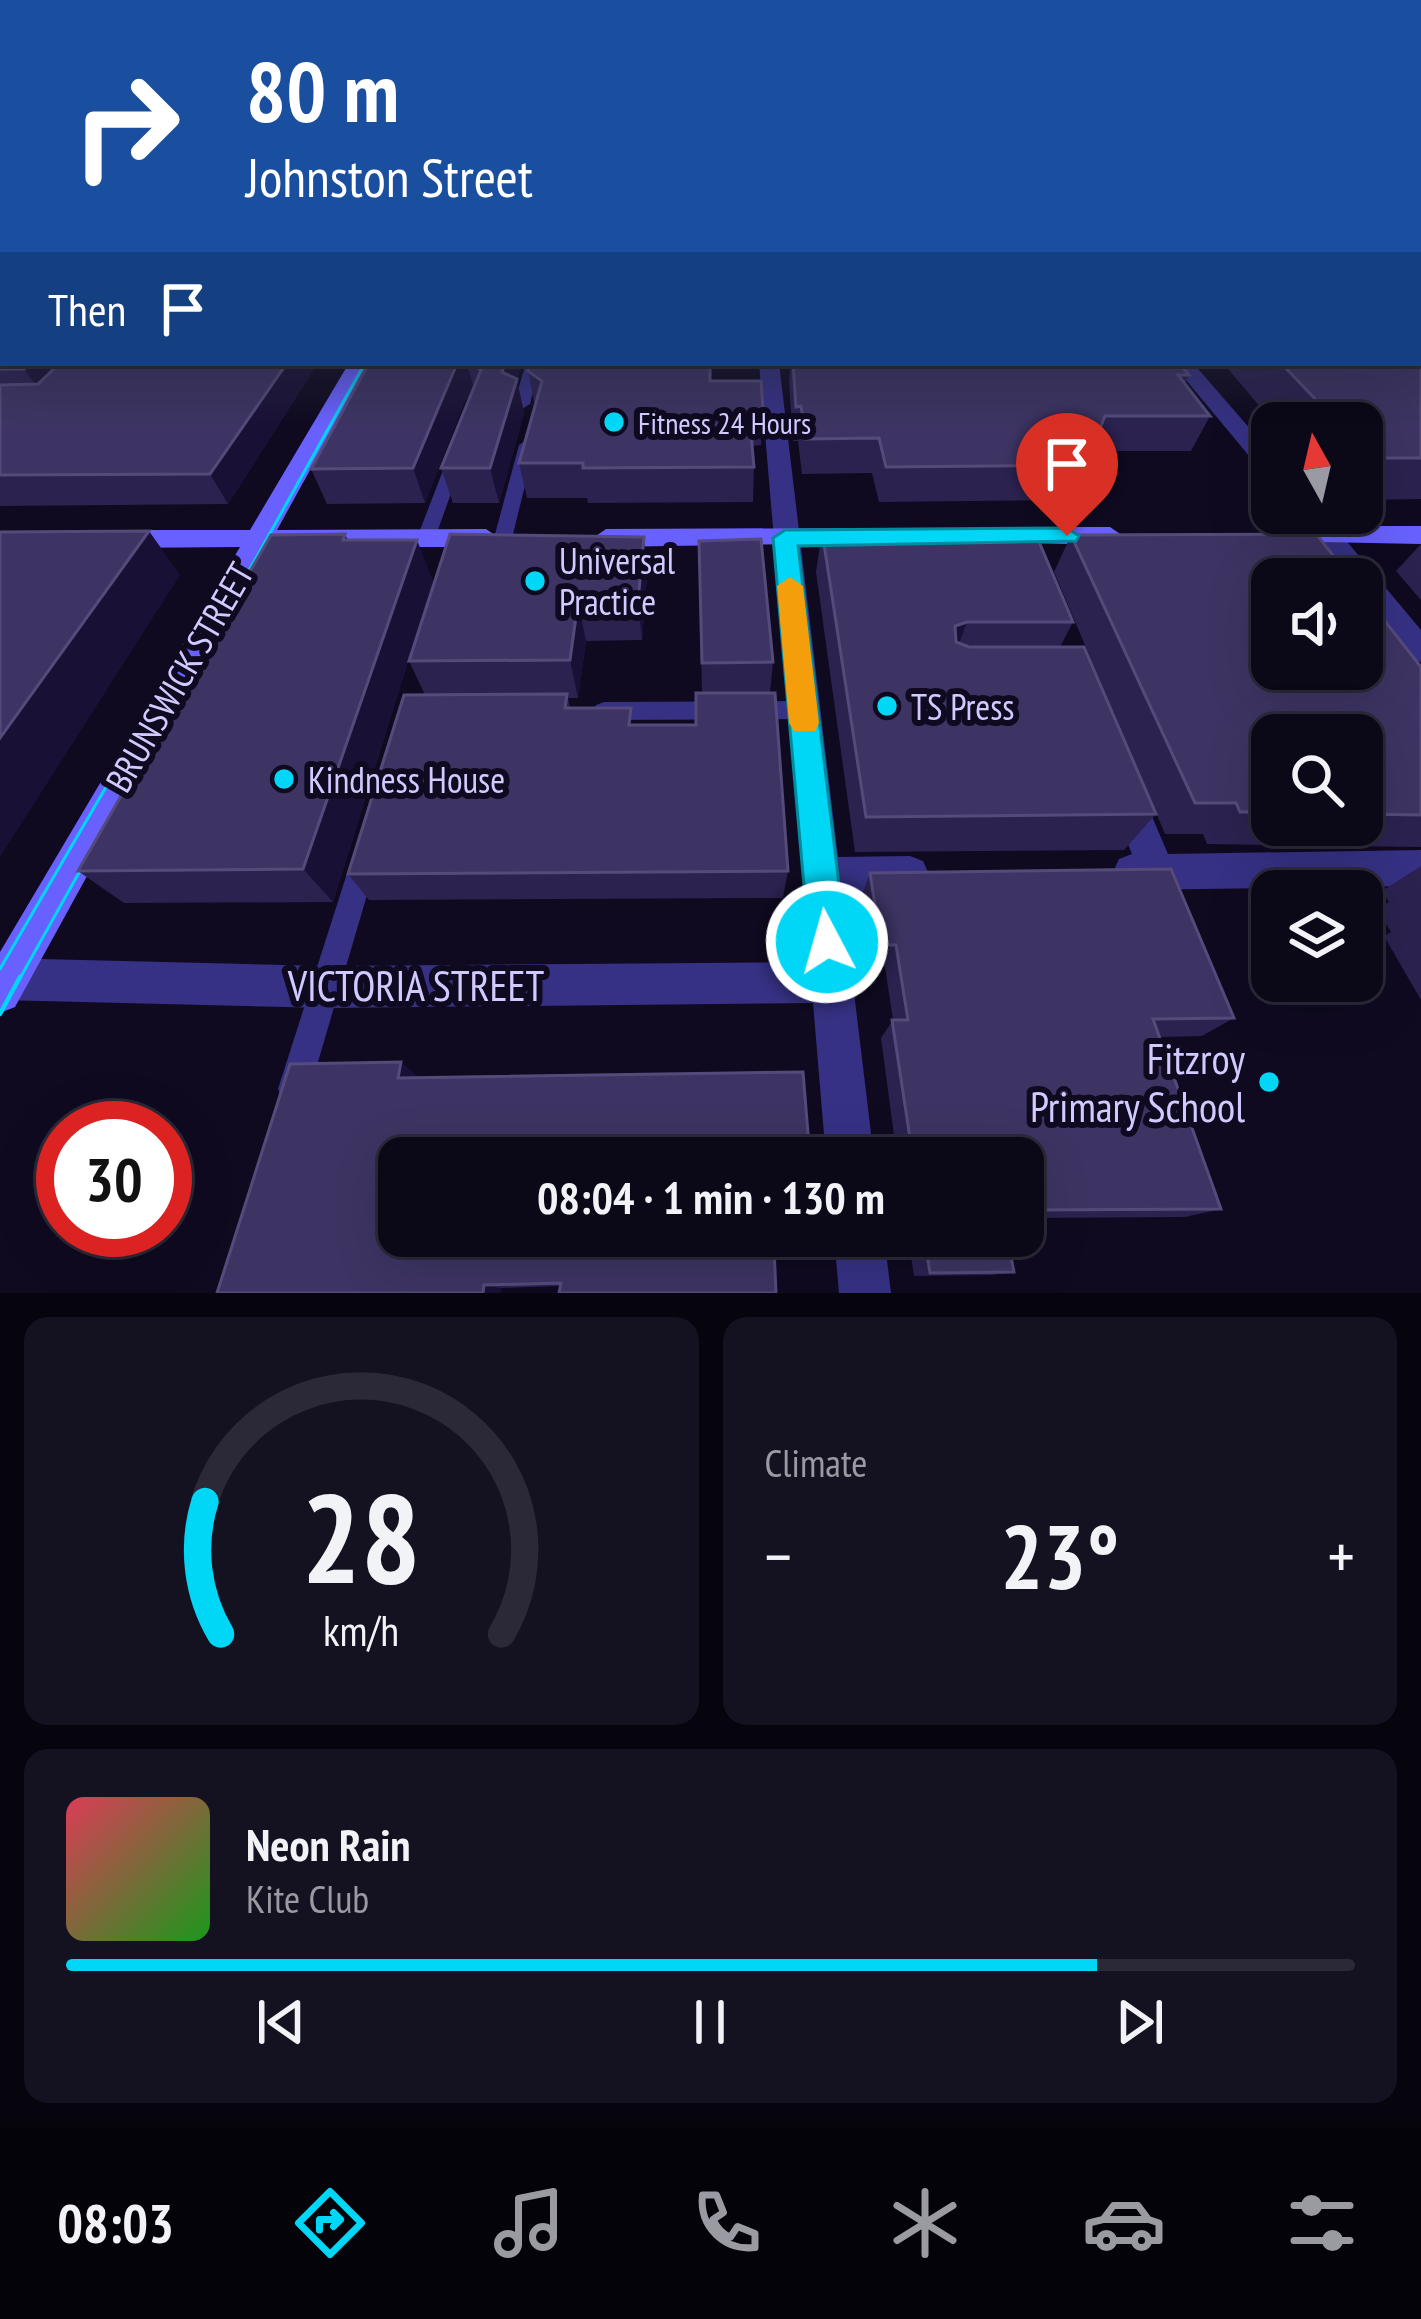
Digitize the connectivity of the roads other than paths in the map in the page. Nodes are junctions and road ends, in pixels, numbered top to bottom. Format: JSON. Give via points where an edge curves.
{"nodes":[{"id":1,"x":357,"y":366,"type":"edge"},
{"id":2,"x":531,"y":366,"type":"edge"},
{"id":3,"x":770,"y":366,"type":"edge"},
{"id":4,"x":1185,"y":366,"type":"edge"},
{"id":5,"x":522,"y":404,"type":"edge"},
{"id":6,"x":531,"y":432,"type":"edge"},
{"id":7,"x":461,"y":444,"type":"edge"},
{"id":8,"x":1251,"y":444,"type":"edge"},
{"id":9,"x":1383,"y":531,"type":"edge"},
{"id":10,"x":1263,"y":534,"type":"edge"},
{"id":11,"x":1326,"y":534,"type":"edge"},
{"id":12,"x":1257,"y":535,"type":"edge"},
{"id":13,"x":1421,"y":535,"type":"edge"},
{"id":14,"x":974,"y":536,"type":"edge"},
{"id":15,"x":1022,"y":536,"type":"junction"},
{"id":16,"x":1131,"y":536,"type":"edge"},
{"id":17,"x":880,"y":537,"type":"edge"},
{"id":18,"x":258,"y":538,"type":"junction"},
{"id":19,"x":426,"y":538,"type":"junction"},
{"id":20,"x":460,"y":538,"type":"junction"},
{"id":21,"x":515,"y":538,"type":"joint"},
{"id":22,"x":574,"y":538,"type":"edge"},
{"id":23,"x":785,"y":538,"type":"junction"},
{"id":24,"x":79,"y":539,"type":"edge"},
{"id":25,"x":1034,"y":568,"type":"edge"},
{"id":26,"x":451,"y":571,"type":"edge"},
{"id":27,"x":1421,"y":651,"type":"edge"},
{"id":28,"x":803,"y":710,"type":"junction"},
{"id":29,"x":570,"y":712,"type":"edge"},
{"id":30,"x":1111,"y":759,"type":"edge"},
{"id":31,"x":370,"y":843,"type":"edge"},
{"id":32,"x":1421,"y":868,"type":"edge"},
{"id":33,"x":1157,"y":871,"type":"junction"},
{"id":34,"x":1087,"y":872,"type":"edge"},
{"id":35,"x":947,"y":874,"type":"edge"},
{"id":36,"x":820,"y":875,"type":"junction"},
{"id":37,"x":832,"y":982,"type":"junction"},
{"id":38,"x":2,"y":983,"type":"edge"},
{"id":39,"x":325,"y":987,"type":"junction"},
{"id":40,"x":287,"y":1111,"type":"edge"},
{"id":41,"x":848,"y":1137,"type":"edge"},
{"id":42,"x":861,"y":1257,"type":"edge"},
{"id":43,"x":865,"y":1293,"type":"edge"}],
"edges":[{"from":1,"to":18,"type":"main road","name":"BRUNSWICK STREET"},
{"from":2,"to":5,"type":"lane"},
{"from":3,"to":23,"type":"street"},
{"from":4,"to":8,"type":"street"},
{"from":6,"to":21,"type":"lane"},
{"from":7,"to":19,"type":"lane"},
{"from":9,"to":13,"type":"main road"},
{"from":10,"to":12,"type":"main road"},
{"from":11,"to":27,"type":"street"},
{"from":14,"to":15,"type":"main road"},
{"from":15,"to":16,"type":"main road"},
{"from":15,"to":25,"type":"street"},
{"from":17,"to":23,"type":"main road"},
{"from":18,"to":19,"type":"main road"},
{"from":18,"to":24,"type":"main road"},
{"from":18,"to":38,"type":"main road","name":"BRUNSWICK STREET"},
{"from":19,"to":20,"type":"main road"},
{"from":20,"to":21,"type":"main road"},
{"from":20,"to":26,"type":"lane"},
{"from":22,"to":23,"type":"main road"},
{"from":23,"to":28,"type":"street"},
{"from":28,"to":29,"type":"lane"},
{"from":28,"to":36,"type":"street"},
{"from":30,"to":33,"type":"street"},
{"from":31,"to":39,"type":"lane"},
{"from":32,"to":33,"type":"street"},
{"from":33,"to":34,"type":"street"},
{"from":35,"to":36,"type":"street"},
{"from":36,"to":37,"type":"street"},
{"from":37,"to":39,"type":"street","name":"VICTORIA STREET"},
{"from":37,"to":41,"type":"street"},
{"from":38,"to":39,"type":"street","name":"VICTORIA STREET"},
{"from":39,"to":40,"type":"lane"},
{"from":42,"to":43,"type":"street"}]}
